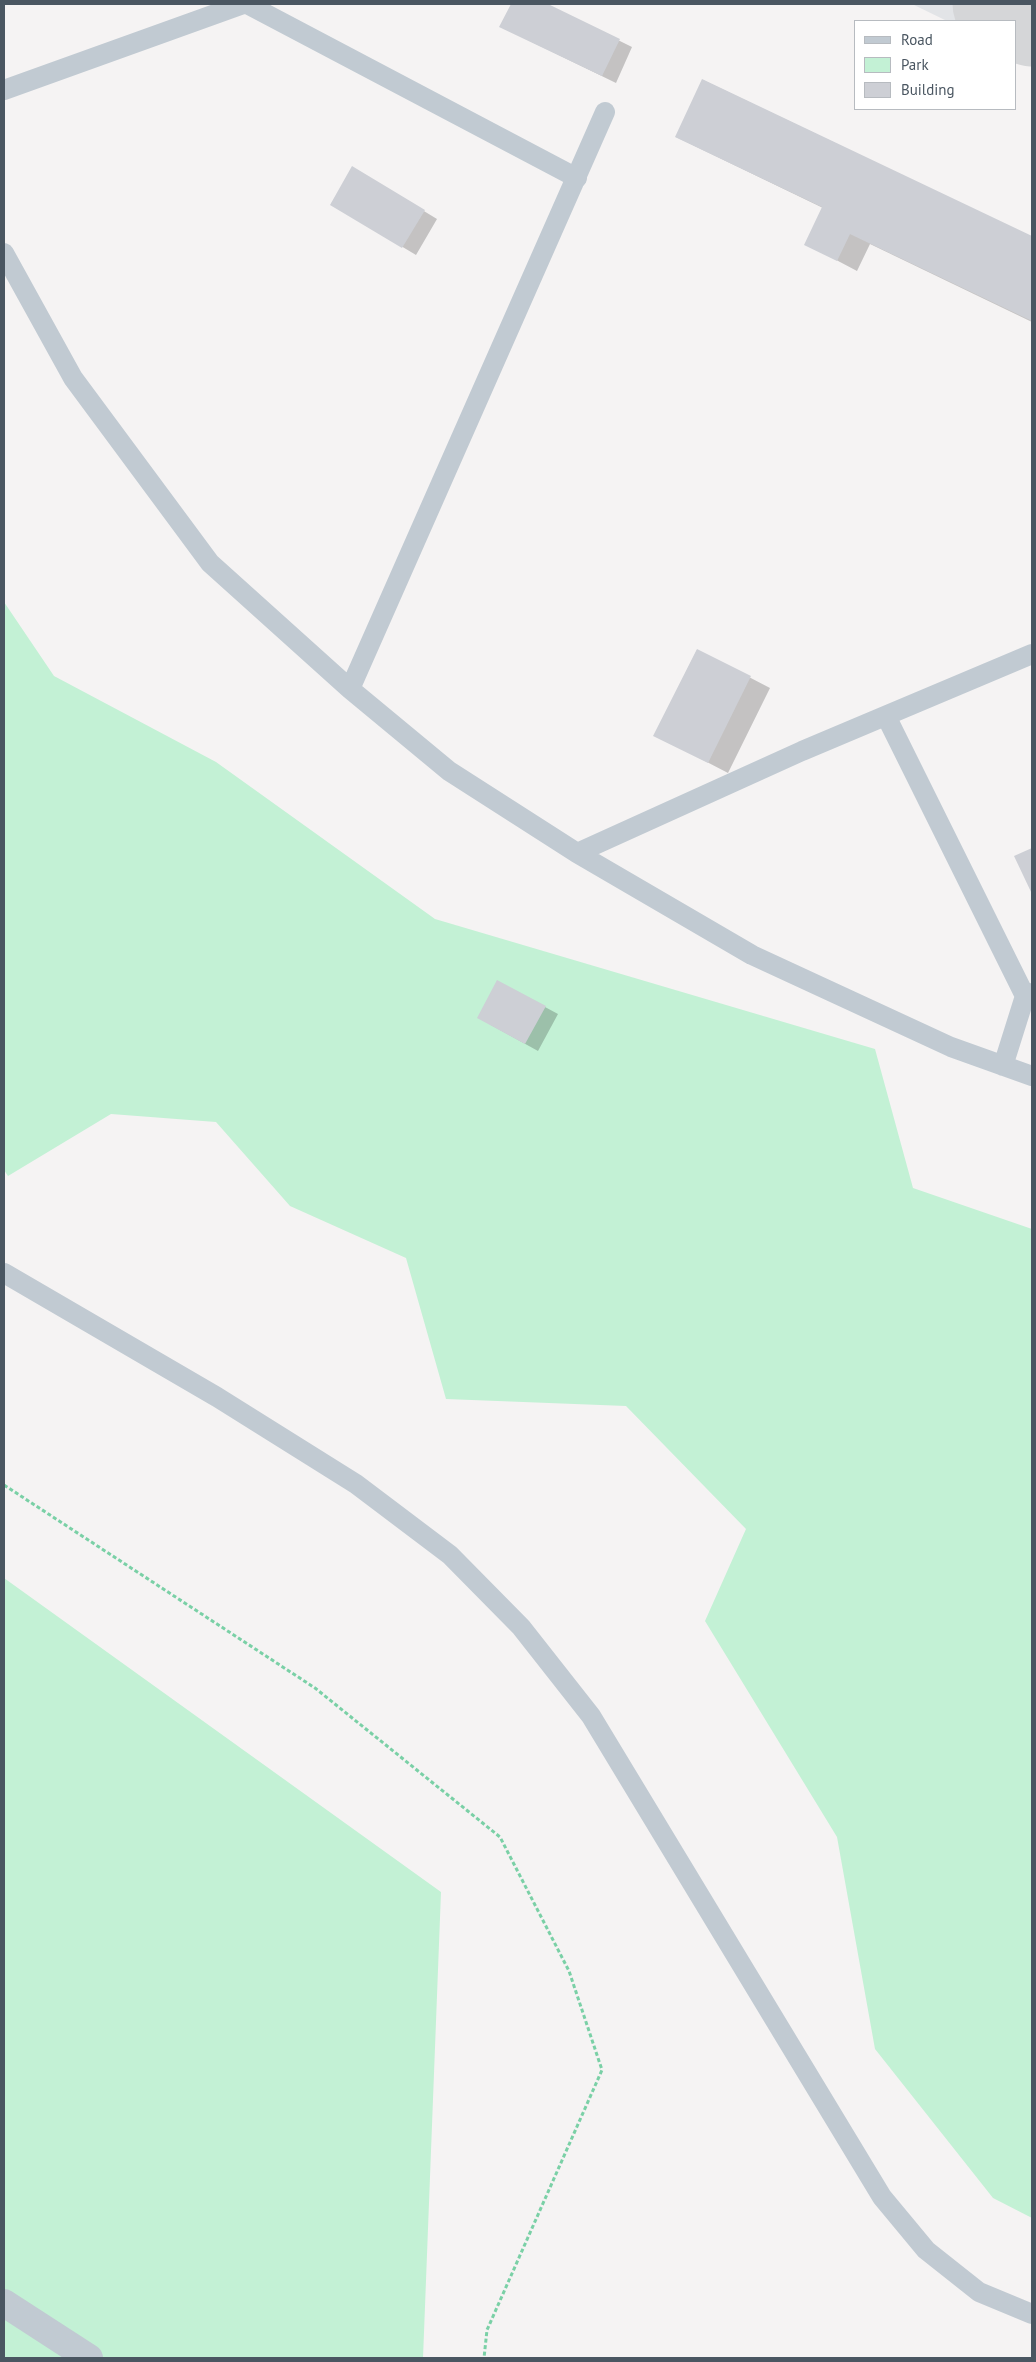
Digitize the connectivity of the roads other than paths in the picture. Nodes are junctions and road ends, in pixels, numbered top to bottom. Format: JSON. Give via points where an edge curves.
{"nodes":[{"id":1,"x":243,"y":4,"type":"edge"},
{"id":2,"x":247,"y":4,"type":"edge"},
{"id":3,"x":4,"y":90,"type":"edge"},
{"id":4,"x":605,"y":112,"type":"dead end"},
{"id":5,"x":576,"y":178,"type":"junction"},
{"id":6,"x":4,"y":253,"type":"edge"},
{"id":7,"x":1032,"y":654,"type":"edge"},
{"id":8,"x":350,"y":689,"type":"junction"},
{"id":9,"x":886,"y":716,"type":"junction"},
{"id":10,"x":577,"y":852,"type":"junction"},
{"id":11,"x":1029,"y":995,"type":"edge"},
{"id":12,"x":1002,"y":1066,"type":"junction"},
{"id":13,"x":1032,"y":1076,"type":"edge"},
{"id":14,"x":4,"y":1273,"type":"edge"},
{"id":15,"x":4,"y":2303,"type":"edge"},
{"id":16,"x":1032,"y":2314,"type":"edge"},
{"id":17,"x":89,"y":2358,"type":"edge"}],
"edges":[{"from":1,"to":3,"type":"lane"},
{"from":2,"to":5,"type":"lane"},
{"from":4,"to":5,"type":"lane"},
{"from":5,"to":8,"type":"lane"},
{"from":6,"to":8,"type":"lane","via":[[73,378],[210,563]]},
{"from":7,"to":9,"type":"lane"},
{"from":8,"to":10,"type":"lane","via":[[449,771]]},
{"from":9,"to":10,"type":"lane"},
{"from":9,"to":11,"type":"lane"},
{"from":10,"to":12,"type":"lane","via":[[752,955],[951,1047]]},
{"from":11,"to":12,"type":"lane"},
{"from":12,"to":13,"type":"lane"},
{"from":14,"to":16,"type":"lane","via":[[217,1397],[356,1484],[456,1562],[521,1628],[591,1716],[882,2198],[926,2250],[979,2292]]},
{"from":15,"to":17,"type":"street"}]}
